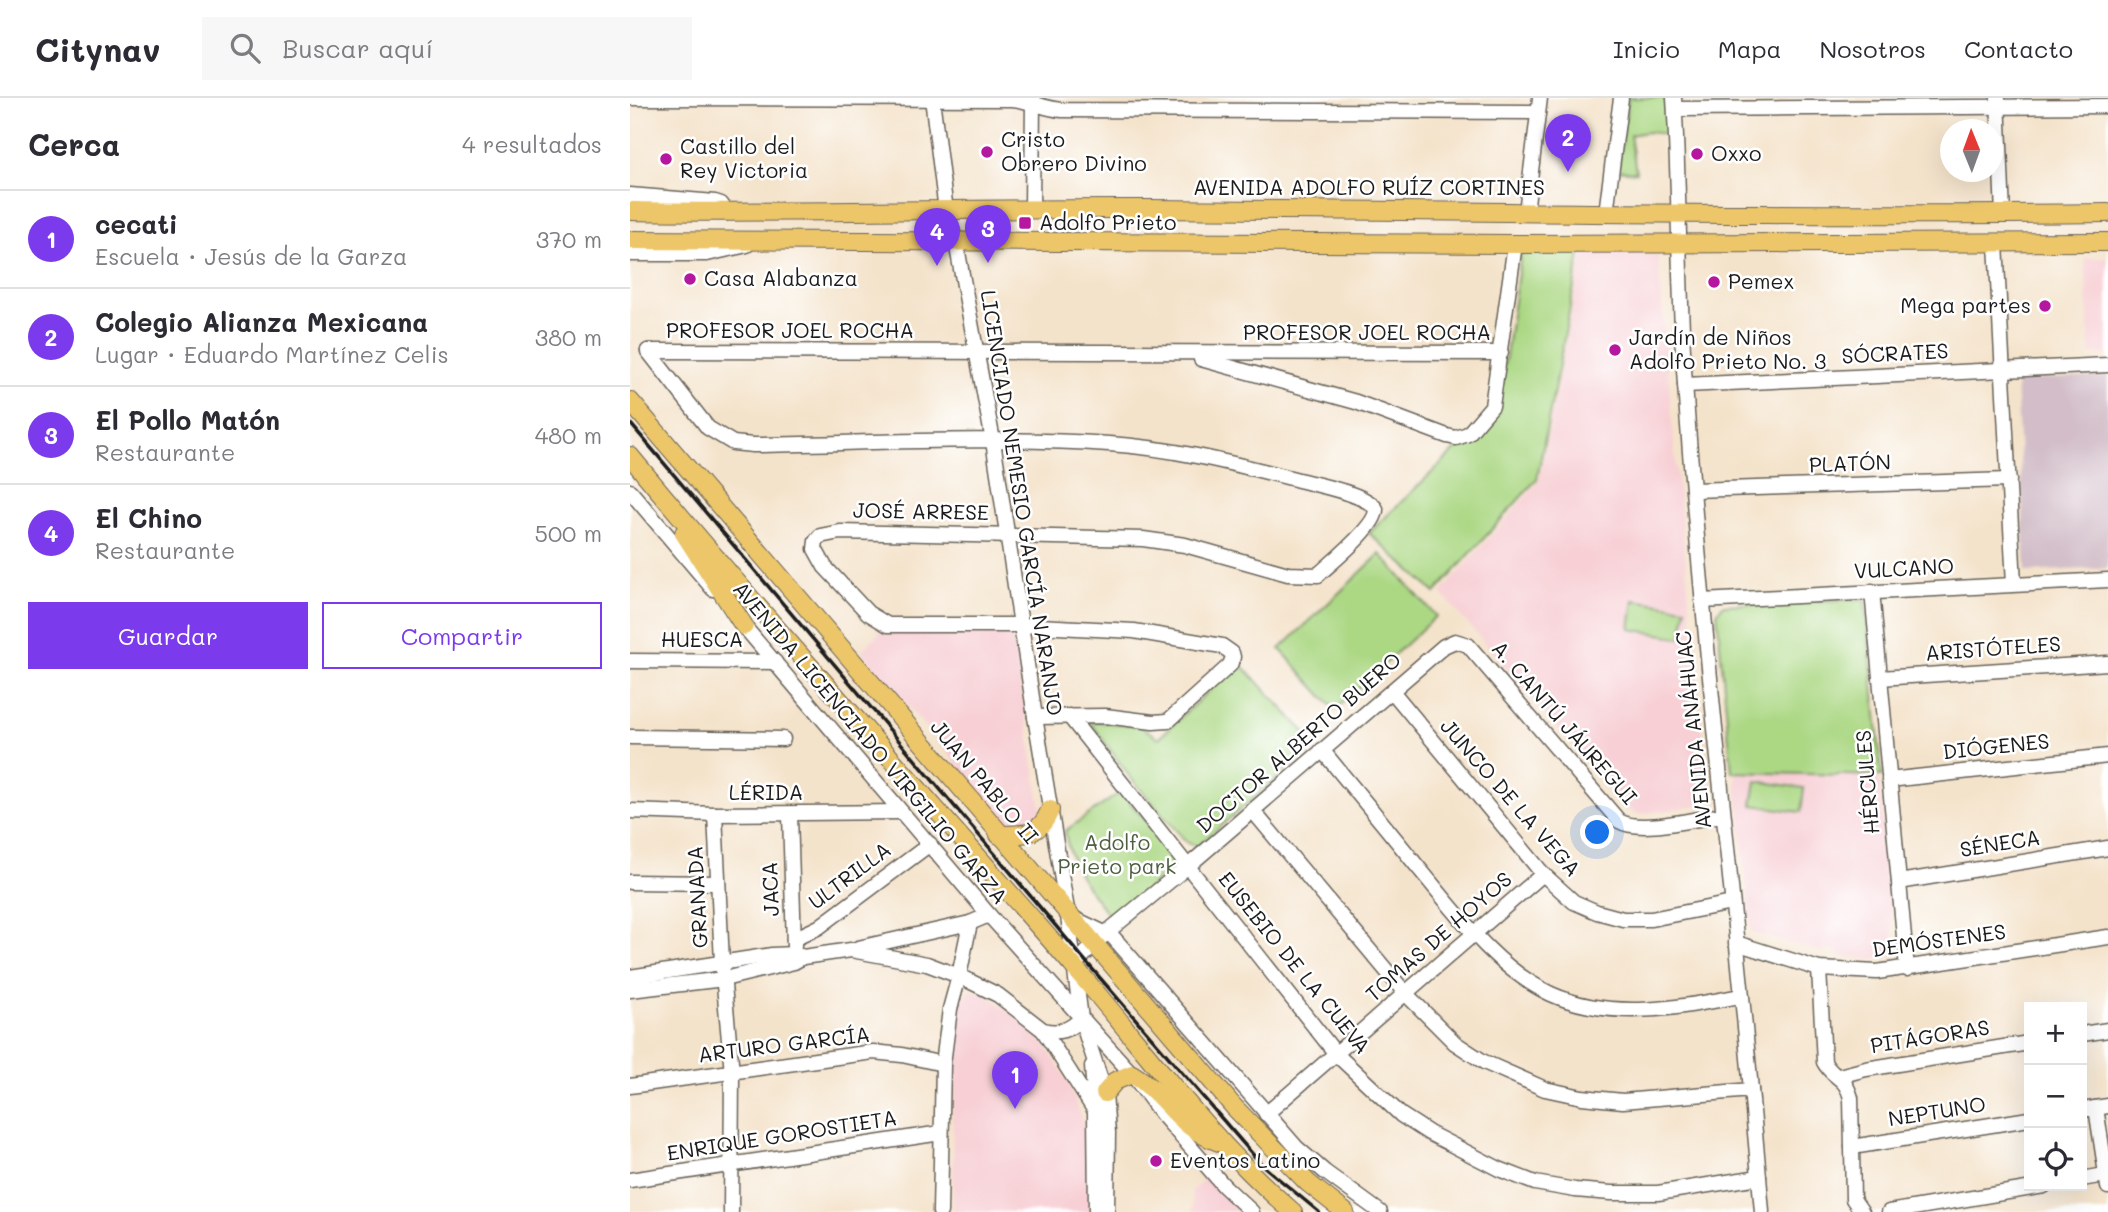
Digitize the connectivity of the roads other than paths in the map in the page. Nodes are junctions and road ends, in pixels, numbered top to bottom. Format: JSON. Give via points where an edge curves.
{"nodes":[{"id":1,"x":630,"y":98,"type":"edge"},
{"id":2,"x":1621,"y":98,"type":"edge"},
{"id":3,"x":932,"y":99,"type":"edge"},
{"id":4,"x":1033,"y":100,"type":"edge"},
{"id":5,"x":1998,"y":102,"type":"edge"},
{"id":6,"x":1675,"y":103,"type":"edge"},
{"id":7,"x":1250,"y":105,"type":"edge"},
{"id":8,"x":1539,"y":105,"type":"edge"},
{"id":9,"x":2108,"y":106,"type":"edge"},
{"id":10,"x":630,"y":195,"type":"edge"},
{"id":11,"x":1032,"y":210,"type":"junction"},
{"id":12,"x":630,"y":211,"type":"edge"},
{"id":13,"x":946,"y":211,"type":"junction"},
{"id":14,"x":1526,"y":212,"type":"junction"},
{"id":15,"x":727,"y":213,"type":"junction"},
{"id":16,"x":1605,"y":213,"type":"junction"},
{"id":17,"x":2108,"y":213,"type":"edge"},
{"id":18,"x":1677,"y":214,"type":"junction"},
{"id":19,"x":2003,"y":215,"type":"junction"},
{"id":20,"x":630,"y":240,"type":"edge"},
{"id":21,"x":760,"y":242,"type":"junction"},
{"id":22,"x":956,"y":242,"type":"junction"},
{"id":23,"x":1679,"y":242,"type":"junction"},
{"id":24,"x":1996,"y":243,"type":"junction"},
{"id":25,"x":2108,"y":243,"type":"edge"},
{"id":26,"x":1515,"y":244,"type":"junction"},
{"id":27,"x":630,"y":254,"type":"edge"},
{"id":28,"x":978,"y":353,"type":"junction"},
{"id":29,"x":1501,"y":353,"type":"junction"},
{"id":30,"x":1183,"y":354,"type":"junction"},
{"id":31,"x":2108,"y":365,"type":"edge"},
{"id":32,"x":2003,"y":370,"type":"junction"},
{"id":33,"x":1685,"y":385,"type":"junction"},
{"id":34,"x":630,"y":401,"type":"edge"},
{"id":35,"x":993,"y":441,"type":"junction"},
{"id":36,"x":630,"y":456,"type":"edge"},
{"id":37,"x":650,"y":480,"type":"junction"},
{"id":38,"x":2009,"y":480,"type":"junction"},
{"id":39,"x":630,"y":491,"type":"edge"},
{"id":40,"x":1693,"y":491,"type":"junction"},
{"id":41,"x":1006,"y":534,"type":"junction"},
{"id":42,"x":2108,"y":580,"type":"edge"},
{"id":43,"x":2014,"y":584,"type":"junction"},
{"id":44,"x":1872,"y":591,"type":"junction"},
{"id":45,"x":1702,"y":601,"type":"junction"},
{"id":46,"x":1020,"y":625,"type":"junction"},
{"id":47,"x":744,"y":626,"type":"junction"},
{"id":48,"x":1460,"y":641,"type":"joint"},
{"id":49,"x":630,"y":662,"type":"edge"},
{"id":50,"x":775,"y":662,"type":"junction"},
{"id":51,"x":2108,"y":663,"type":"edge"},
{"id":52,"x":1880,"y":678,"type":"junction"},
{"id":53,"x":1392,"y":691,"type":"junction"},
{"id":54,"x":1069,"y":716,"type":"junction"},
{"id":55,"x":1035,"y":717,"type":"junction"},
{"id":56,"x":630,"y":737,"type":"edge"},
{"id":57,"x":783,"y":739,"type":"dead end"},
{"id":58,"x":1322,"y":750,"type":"junction"},
{"id":59,"x":2108,"y":756,"type":"edge"},
{"id":60,"x":1889,"y":780,"type":"junction"},
{"id":61,"x":1050,"y":810,"type":"junction"},
{"id":62,"x":630,"y":811,"type":"edge"},
{"id":63,"x":1253,"y":811,"type":"junction"},
{"id":64,"x":901,"y":812,"type":"junction"},
{"id":65,"x":715,"y":814,"type":"junction"},
{"id":66,"x":790,"y":814,"type":"junction"},
{"id":67,"x":1723,"y":815,"type":"junction"},
{"id":68,"x":999,"y":835,"type":"junction"},
{"id":69,"x":930,"y":844,"type":"junction"},
{"id":70,"x":2108,"y":848,"type":"edge"},
{"id":71,"x":1188,"y":866,"type":"junction"},
{"id":72,"x":1543,"y":874,"type":"junction"},
{"id":73,"x":630,"y":882,"type":"edge"},
{"id":74,"x":1899,"y":882,"type":"junction"},
{"id":75,"x":718,"y":883,"type":"junction"},
{"id":76,"x":1732,"y":903,"type":"junction"},
{"id":77,"x":989,"y":915,"type":"junction"},
{"id":78,"x":1068,"y":916,"type":"junction"},
{"id":79,"x":970,"y":923,"type":"junction"},
{"id":80,"x":1474,"y":935,"type":"junction"},
{"id":81,"x":2108,"y":937,"type":"edge"},
{"id":82,"x":1100,"y":939,"type":"junction"},
{"id":83,"x":1736,"y":943,"type":"junction"},
{"id":84,"x":851,"y":950,"type":"junction"},
{"id":85,"x":796,"y":953,"type":"junction"},
{"id":86,"x":722,"y":963,"type":"junction"},
{"id":87,"x":1073,"y":967,"type":"junction"},
{"id":88,"x":1819,"y":969,"type":"junction"},
{"id":89,"x":1907,"y":969,"type":"junction"},
{"id":90,"x":959,"y":976,"type":"junction"},
{"id":91,"x":630,"y":977,"type":"edge"},
{"id":92,"x":724,"y":979,"type":"junction"},
{"id":93,"x":630,"y":989,"type":"edge"},
{"id":94,"x":1405,"y":994,"type":"junction"},
{"id":95,"x":1740,"y":996,"type":"junction"},
{"id":96,"x":1081,"y":1019,"type":"junction"},
{"id":97,"x":1043,"y":1030,"type":"junction"},
{"id":98,"x":2108,"y":1030,"type":"edge"},
{"id":99,"x":2087,"y":1033,"type":"edge"},
{"id":100,"x":2024,"y":1044,"type":"edge"},
{"id":101,"x":1336,"y":1054,"type":"junction"},
{"id":102,"x":1092,"y":1058,"type":"junction"},
{"id":103,"x":943,"y":1064,"type":"junction"},
{"id":104,"x":732,"y":1073,"type":"junction"},
{"id":105,"x":1132,"y":1074,"type":"junction"},
{"id":106,"x":1839,"y":1076,"type":"junction"},
{"id":107,"x":630,"y":1086,"type":"edge"},
{"id":108,"x":1751,"y":1090,"type":"junction"},
{"id":109,"x":1105,"y":1093,"type":"junction"},
{"id":110,"x":2095,"y":1108,"type":"edge"},
{"id":111,"x":1095,"y":1111,"type":"junction"},
{"id":112,"x":1266,"y":1114,"type":"junction"},
{"id":113,"x":2024,"y":1119,"type":"edge"},
{"id":114,"x":941,"y":1133,"type":"junction"},
{"id":115,"x":1223,"y":1144,"type":"junction"},
{"id":116,"x":1852,"y":1147,"type":"junction"},
{"id":117,"x":730,"y":1166,"type":"junction"},
{"id":118,"x":1759,"y":1177,"type":"junction"},
{"id":119,"x":2087,"y":1179,"type":"edge"},
{"id":120,"x":630,"y":1180,"type":"edge"},
{"id":121,"x":2107,"y":1181,"type":"edge"},
{"id":122,"x":2024,"y":1189,"type":"edge"},
{"id":123,"x":731,"y":1212,"type":"edge"},
{"id":124,"x":940,"y":1212,"type":"edge"},
{"id":125,"x":1096,"y":1212,"type":"edge"},
{"id":126,"x":1107,"y":1212,"type":"edge"},
{"id":127,"x":1252,"y":1212,"type":"edge"},
{"id":128,"x":1293,"y":1212,"type":"edge"},
{"id":129,"x":1345,"y":1212,"type":"edge"},
{"id":130,"x":1380,"y":1212,"type":"edge"},
{"id":131,"x":1762,"y":1212,"type":"edge"},
{"id":132,"x":1862,"y":1212,"type":"edge"},
{"id":133,"x":1889,"y":1212,"type":"edge"}],
"edges":[{"from":1,"to":3,"type":"street"},
{"from":2,"to":16,"type":"street"},
{"from":3,"to":4,"type":"street"},
{"from":3,"to":13,"type":"street","name":"LICENCIADO NEMESIO GARCÍA NARANJO"},
{"from":4,"to":7,"type":"street","via":[[1045,108],[1062,110]]},
{"from":4,"to":11,"type":"street"},
{"from":5,"to":6,"type":"street"},
{"from":5,"to":9,"type":"street"},
{"from":5,"to":19,"type":"street"},
{"from":6,"to":18,"type":"street","name":"AVENIDA ANÁHUAC"},
{"from":7,"to":8,"type":"street"},
{"from":8,"to":14,"type":"street"},
{"from":10,"to":15,"type":"street","via":[[715,202]]},
{"from":11,"to":13,"type":"main road","name":"AVENIDA ADOLFO RUÍZ CORTINES"},
{"from":11,"to":14,"type":"main road","name":"AVENIDA ADOLFO RUÍZ CORTINES"},
{"from":12,"to":15,"type":"main road","name":"AVENIDA ADOLFO RUÍZ CORTINES"},
{"from":13,"to":15,"type":"main road","name":"AVENIDA ADOLFO RUÍZ CORTINES"},
{"from":13,"to":22,"type":"street","name":"LICENCIADO NEMESIO GARCÍA NARANJO"},
{"from":14,"to":16,"type":"main road","name":"AVENIDA ADOLFO RUÍZ CORTINES"},
{"from":16,"to":18,"type":"main road","name":"AVENIDA ADOLFO RUÍZ CORTINES"},
{"from":17,"to":19,"type":"main road","name":"AVENIDA ADOLFO RUÍZ CORTINES"},
{"from":18,"to":19,"type":"main road","name":"AVENIDA ADOLFO RUÍZ CORTINES"},
{"from":18,"to":23,"type":"street","name":"AVENIDA ANÁHUAC"},
{"from":20,"to":21,"type":"main road"},
{"from":21,"to":22,"type":"main road"},
{"from":21,"to":27,"type":"street","via":[[707,254]]},
{"from":22,"to":26,"type":"main road"},
{"from":22,"to":28,"type":"street","name":"LICENCIADO NEMESIO GARCÍA NARANJO"},
{"from":23,"to":24,"type":"main road"},
{"from":23,"to":26,"type":"main road"},
{"from":23,"to":33,"type":"street","name":"AVENIDA ANÁHUAC"},
{"from":24,"to":25,"type":"main road"},
{"from":24,"to":32,"type":"street"},
{"from":26,"to":29,"type":"street"},
{"from":28,"to":30,"type":"street","name":"PROFESOR JOEL ROCHA"},
{"from":28,"to":35,"type":"street","name":"LICENCIADO NEMESIO GARCÍA NARANJO"},
{"from":28,"to":35,"type":"street","name":"PROFESOR JOEL ROCHA","via":[[648,351],[708,428],[733,443]]},
{"from":29,"to":30,"type":"street","name":"PROFESOR JOEL ROCHA"},
{"from":29,"to":30,"type":"street","name":"PROFESOR JOEL ROCHA","via":[[1492,406],[1468,434],[1456,438],[1356,402]]},
{"from":31,"to":32,"type":"street","name":"SÓCRATES"},
{"from":32,"to":33,"type":"street","name":"SÓCRATES"},
{"from":32,"to":38,"type":"street"},
{"from":33,"to":40,"type":"street","name":"AVENIDA ANÁHUAC"},
{"from":34,"to":68,"type":"main road","name":"JUAN PABLO II"},
{"from":35,"to":41,"type":"street","name":"LICENCIADO NEMESIO GARCÍA NARANJO"},
{"from":35,"to":41,"type":"street","name":"JOSÉ ARRESE","via":[[1111,444],[1216,459],[1337,490],[1365,500],[1377,514],[1318,575],[1288,573],[1217,552],[1143,539]]},
{"from":36,"to":37,"type":"main road"},
{"from":37,"to":47,"type":"main road"},
{"from":37,"to":87,"type":"main road"},
{"from":38,"to":40,"type":"street","name":"PLATÓN"},
{"from":38,"to":43,"type":"street"},
{"from":39,"to":47,"type":"street","name":"AVENIDA LICENCIADO VIRGILIO GARZA"},
{"from":40,"to":45,"type":"street","name":"AVENIDA ANÁHUAC"},
{"from":41,"to":46,"type":"street","name":"LICENCIADO NEMESIO GARCÍA NARANJO"},
{"from":41,"to":46,"type":"street","name":"JOSÉ ARRESE","via":[[840,531],[816,541],[825,567],[877,620],[888,625]]},
{"from":42,"to":43,"type":"street","name":"VULCANO"},
{"from":43,"to":44,"type":"street","name":"VULCANO"},
{"from":44,"to":45,"type":"street","name":"VULCANO"},
{"from":44,"to":52,"type":"street","name":"HÉRCULES"},
{"from":45,"to":67,"type":"street","name":"AVENIDA ANÁHUAC"},
{"from":46,"to":54,"type":"street","via":[[1133,631],[1222,646],[1232,653],[1230,665],[1168,721]]},
{"from":46,"to":55,"type":"street","name":"LICENCIADO NEMESIO GARCÍA NARANJO"},
{"from":47,"to":50,"type":"street","name":"AVENIDA LICENCIADO VIRGILIO GARZA"},
{"from":48,"to":53,"type":"street","name":"DOCTOR ALBERTO BUERO","via":[[1444,646]]},
{"from":48,"to":67,"type":"street","name":"A. CANTÚ JÁUREGUI","via":[[1619,821],[1643,826]]},
{"from":49,"to":50,"type":"street","name":"HUESCA"},
{"from":50,"to":64,"type":"street","name":"AVENIDA LICENCIADO VIRGILIO GARZA"},
{"from":51,"to":52,"type":"street","name":"ARISTÓTELES"},
{"from":52,"to":60,"type":"street","name":"HÉRCULES"},
{"from":53,"to":58,"type":"street","name":"DOCTOR ALBERTO BUERO"},
{"from":53,"to":72,"type":"street","name":"JUNCO DE LA VEGA"},
{"from":54,"to":55,"type":"street"},
{"from":54,"to":71,"type":"street","name":"EUSEBIO DE LA CUEVA"},
{"from":55,"to":61,"type":"street","name":"LICENCIADO NEMESIO GARCÍA NARANJO"},
{"from":56,"to":57,"type":"street"},
{"from":58,"to":63,"type":"street","name":"DOCTOR ALBERTO BUERO"},
{"from":58,"to":80,"type":"street"},
{"from":59,"to":60,"type":"street","name":"DIÓGENES"},
{"from":60,"to":74,"type":"street","name":"HÉRCULES"},
{"from":61,"to":68,"type":"main road","via":[[1046,821],[1031,832]]},
{"from":61,"to":78,"type":"street","name":"LICENCIADO NEMESIO GARCÍA NARANJO"},
{"from":62,"to":65,"type":"street","name":"LÉRIDA"},
{"from":63,"to":71,"type":"street","name":"DOCTOR ALBERTO BUERO"},
{"from":63,"to":94,"type":"street"},
{"from":64,"to":66,"type":"street","name":"LÉRIDA"},
{"from":64,"to":69,"type":"street","name":"AVENIDA LICENCIADO VIRGILIO GARZA"},
{"from":65,"to":66,"type":"street","name":"LÉRIDA"},
{"from":65,"to":75,"type":"street","name":"GRANADA"},
{"from":66,"to":85,"type":"street","name":"JACA"},
{"from":67,"to":76,"type":"street","name":"AVENIDA ANÁHUAC"},
{"from":68,"to":78,"type":"main road","name":"JUAN PABLO II"},
{"from":69,"to":77,"type":"street","name":"AVENIDA LICENCIADO VIRGILIO GARZA"},
{"from":69,"to":85,"type":"street","name":"ULTRILLA","via":[[819,926]]},
{"from":70,"to":74,"type":"street","name":"SÉNECA"},
{"from":71,"to":82,"type":"street","name":"DOCTOR ALBERTO BUERO"},
{"from":71,"to":101,"type":"street","name":"EUSEBIO DE LA CUEVA"},
{"from":72,"to":76,"type":"street","name":"JUNCO DE LA VEGA","via":[[1574,902],[1623,919],[1651,919]]},
{"from":72,"to":80,"type":"street","name":"TOMAS DE HOYOS"},
{"from":73,"to":75,"type":"street"},
{"from":74,"to":89,"type":"street","name":"HÉRCULES"},
{"from":75,"to":86,"type":"street","name":"GRANADA"},
{"from":76,"to":83,"type":"street","name":"AVENIDA ANÁHUAC"},
{"from":77,"to":79,"type":"street"},
{"from":77,"to":96,"type":"street","name":"AVENIDA LICENCIADO VIRGILIO GARZA"},
{"from":78,"to":82,"type":"main road","name":"JUAN PABLO II"},
{"from":78,"to":87,"type":"street","name":"LICENCIADO NEMESIO GARCÍA NARANJO"},
{"from":79,"to":84,"type":"street"},
{"from":79,"to":90,"type":"street"},
{"from":80,"to":94,"type":"street","name":"TOMAS DE HOYOS"},
{"from":80,"to":95,"type":"street","via":[[1521,976],[1552,994],[1589,1005],[1656,1009]]},
{"from":81,"to":89,"type":"street","name":"DEMÓSTENES"},
{"from":82,"to":87,"type":"street","name":"DOCTOR ALBERTO BUERO"},
{"from":82,"to":112,"type":"street","via":[[1113,937]]},
{"from":82,"to":129,"type":"main road","name":"JUAN PABLO II","via":[[1234,1107],[1308,1183]]},
{"from":83,"to":88,"type":"street","name":"DEMÓSTENES"},
{"from":83,"to":95,"type":"street","name":"AVENIDA ANÁHUAC"},
{"from":84,"to":85,"type":"street"},
{"from":84,"to":90,"type":"street","via":[[927,964]]},
{"from":85,"to":86,"type":"street"},
{"from":85,"to":92,"type":"street"},
{"from":86,"to":91,"type":"street"},
{"from":86,"to":92,"type":"street","name":"GRANADA"},
{"from":87,"to":96,"type":"street","name":"LICENCIADO NEMESIO GARCÍA NARANJO"},
{"from":87,"to":115,"type":"main road"},
{"from":88,"to":89,"type":"street","name":"DEMÓSTENES"},
{"from":88,"to":106,"type":"street","via":[[1824,1062]]},
{"from":90,"to":97,"type":"street","via":[[998,995]]},
{"from":90,"to":103,"type":"street"},
{"from":92,"to":93,"type":"street"},
{"from":92,"to":104,"type":"street","name":"GRANADA"},
{"from":94,"to":101,"type":"street","name":"TOMAS DE HOYOS"},
{"from":94,"to":108,"type":"street","via":[[1455,1043],[1484,1062],[1545,1089],[1623,1101]]},
{"from":95,"to":108,"type":"street","name":"AVENIDA ANÁHUAC"},
{"from":96,"to":97,"type":"street","via":[[1059,1032]]},
{"from":96,"to":102,"type":"street","name":"LICENCIADO NEMESIO GARCÍA NARANJO"},
{"from":96,"to":105,"type":"street","name":"AVENIDA LICENCIADO VIRGILIO GARZA"},
{"from":97,"to":111,"type":"street"},
{"from":98,"to":99,"type":"street"},
{"from":100,"to":106,"type":"street","name":"PITÁGORAS"},
{"from":101,"to":112,"type":"street","name":"TOMAS DE HOYOS"},
{"from":101,"to":118,"type":"street","name":"EUSEBIO DE LA CUEVA","via":[[1401,1115],[1467,1154],[1535,1183],[1611,1194],[1658,1193]]},
{"from":102,"to":109,"type":"street"},
{"from":102,"to":111,"type":"street"},
{"from":103,"to":104,"type":"street","name":"ARTURO GARCÍA","via":[[873,1052]]},
{"from":103,"to":114,"type":"street"},
{"from":104,"to":107,"type":"street","name":"ARTURO GARCÍA"},
{"from":104,"to":117,"type":"street","name":"GRANADA"},
{"from":105,"to":109,"type":"main road","via":[[1115,1081]]},
{"from":105,"to":115,"type":"main road","via":[[1186,1126]]},
{"from":105,"to":127,"type":"street","name":"AVENIDA LICENCIADO VIRGILIO GARZA","via":[[1224,1186]]},
{"from":106,"to":116,"type":"street","via":[[1848,1085],[1851,1098]]},
{"from":108,"to":118,"type":"street","name":"AVENIDA ANÁHUAC"},
{"from":109,"to":126,"type":"street"},
{"from":110,"to":121,"type":"street"},
{"from":111,"to":125,"type":"street"},
{"from":112,"to":130,"type":"street","via":[[1297,1148]]},
{"from":113,"to":116,"type":"street","name":"NEPTUNO"},
{"from":114,"to":117,"type":"street","name":"ENRIQUE GOROSTIETA"},
{"from":114,"to":124,"type":"street"},
{"from":115,"to":128,"type":"main road"},
{"from":116,"to":132,"type":"street","via":[[1853,1199]]},
{"from":117,"to":120,"type":"street","name":"ENRIQUE GOROSTIETA"},
{"from":117,"to":123,"type":"street","name":"GRANADA"},
{"from":118,"to":131,"type":"street","name":"AVENIDA ANÁHUAC"},
{"from":119,"to":121,"type":"street"},
{"from":122,"to":133,"type":"street"}]}
